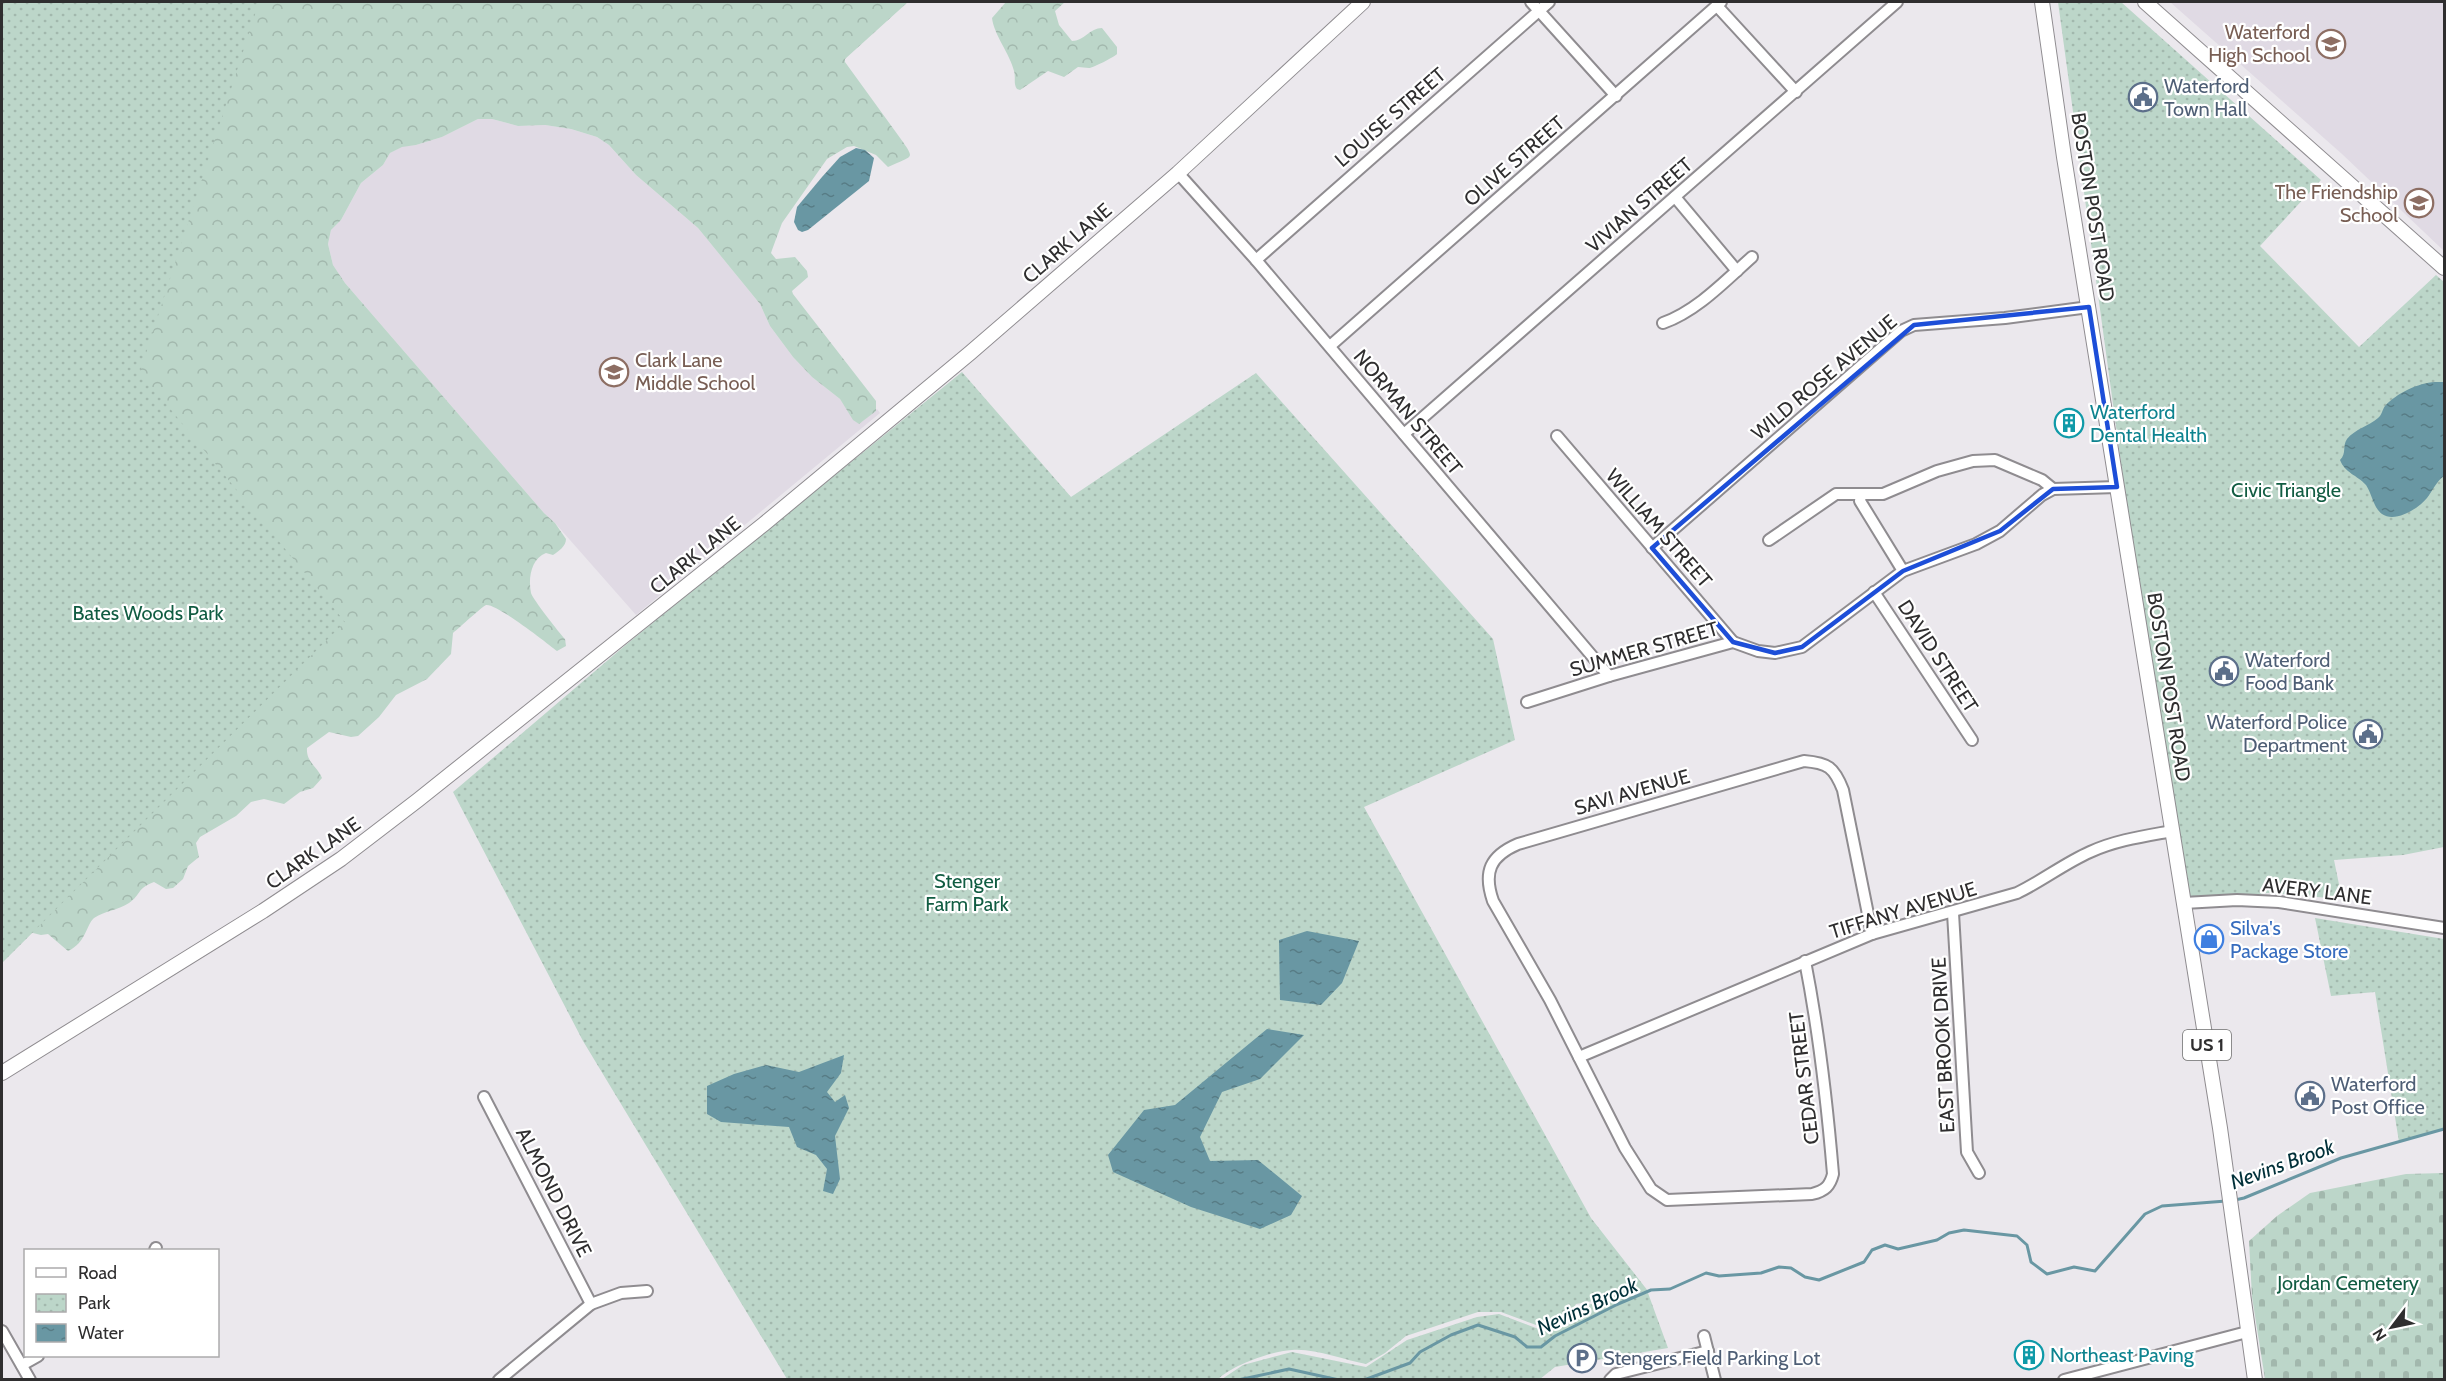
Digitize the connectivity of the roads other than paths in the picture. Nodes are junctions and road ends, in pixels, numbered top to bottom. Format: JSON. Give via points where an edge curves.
{"nodes":[{"id":1,"x":1363,"y":2,"type":"edge"},
{"id":2,"x":1549,"y":2,"type":"edge"},
{"id":3,"x":1897,"y":2,"type":"edge"},
{"id":4,"x":2145,"y":2,"type":"edge"},
{"id":5,"x":2042,"y":3,"type":"edge"},
{"id":6,"x":1719,"y":4,"type":"edge"},
{"id":7,"x":1535,"y":6,"type":"edge"},
{"id":8,"x":1796,"y":92,"type":"junction"},
{"id":9,"x":1616,"y":96,"type":"junction"},
{"id":10,"x":1178,"y":173,"type":"junction"},
{"id":11,"x":1675,"y":197,"type":"junction"},
{"id":12,"x":1752,"y":257,"type":"dead end"},
{"id":13,"x":1256,"y":260,"type":"junction"},
{"id":14,"x":2445,"y":267,"type":"edge"},
{"id":15,"x":1737,"y":271,"type":"junction"},
{"id":16,"x":2090,"y":307,"type":"junction"},
{"id":17,"x":1663,"y":323,"type":"dead end"},
{"id":18,"x":1330,"y":346,"type":"junction"},
{"id":19,"x":1404,"y":434,"type":"junction"},
{"id":20,"x":1557,"y":436,"type":"dead end"},
{"id":21,"x":2117,"y":486,"type":"junction"},
{"id":22,"x":2053,"y":489,"type":"junction"},
{"id":23,"x":1861,"y":495,"type":"junction"},
{"id":24,"x":1768,"y":540,"type":"dead end"},
{"id":25,"x":1652,"y":548,"type":"junction"},
{"id":26,"x":1903,"y":571,"type":"junction"},
{"id":27,"x":1874,"y":592,"type":"junction"},
{"id":28,"x":1733,"y":642,"type":"junction"},
{"id":29,"x":1609,"y":676,"type":"junction"},
{"id":30,"x":1527,"y":702,"type":"dead end"},
{"id":31,"x":1972,"y":740,"type":"dead end"},
{"id":32,"x":2172,"y":831,"type":"junction"},
{"id":33,"x":2184,"y":903,"type":"junction"},
{"id":34,"x":1953,"y":913,"type":"junction"},
{"id":35,"x":2445,"y":928,"type":"edge"},
{"id":36,"x":1872,"y":934,"type":"junction"},
{"id":37,"x":1805,"y":962,"type":"junction"},
{"id":38,"x":1579,"y":1057,"type":"junction"},
{"id":39,"x":2,"y":1073,"type":"edge"},
{"id":40,"x":484,"y":1097,"type":"dead end"},
{"id":41,"x":1979,"y":1173,"type":"dead end"},
{"id":42,"x":1658,"y":1196,"type":"joint"},
{"id":43,"x":647,"y":1291,"type":"dead end"},
{"id":44,"x":591,"y":1304,"type":"junction"},
{"id":45,"x":2,"y":1331,"type":"edge"},
{"id":46,"x":2247,"y":1332,"type":"junction"},
{"id":47,"x":1704,"y":1336,"type":"dead end"},
{"id":48,"x":1708,"y":1351,"type":"junction"},
{"id":49,"x":36,"y":1357,"type":"edge"},
{"id":50,"x":22,"y":1365,"type":"junction"},
{"id":51,"x":30,"y":1380,"type":"edge"},
{"id":52,"x":499,"y":1380,"type":"edge"},
{"id":53,"x":1610,"y":1380,"type":"edge"},
{"id":54,"x":1715,"y":1380,"type":"edge"},
{"id":55,"x":2064,"y":1380,"type":"edge"},
{"id":56,"x":2254,"y":1380,"type":"edge"}],
"edges":[{"from":1,"to":10,"type":"main road","name":"CLARK LANE"},
{"from":2,"to":7,"type":"street","name":"LOUISE STREET"},
{"from":3,"to":8,"type":"street","name":"VIVIAN STREET"},
{"from":4,"to":14,"type":"main road"},
{"from":5,"to":16,"type":"main road","name":"BOSTON POST ROAD","number":"US 1"},
{"from":6,"to":8,"type":"street"},
{"from":6,"to":9,"type":"street","name":"OLIVE STREET"},
{"from":7,"to":9,"type":"street"},
{"from":7,"to":13,"type":"street","name":"LOUISE STREET"},
{"from":8,"to":11,"type":"street","name":"VIVIAN STREET"},
{"from":9,"to":18,"type":"street","name":"OLIVE STREET"},
{"from":10,"to":13,"type":"street","name":"NORMAN STREET"},
{"from":10,"to":39,"type":"main road","name":"CLARK LANE","via":[[979,346],[764,524],[341,860]]},
{"from":11,"to":15,"type":"street"},
{"from":11,"to":19,"type":"street","name":"VIVIAN STREET"},
{"from":12,"to":15,"type":"street"},
{"from":13,"to":18,"type":"street","name":"NORMAN STREET"},
{"from":15,"to":17,"type":"street","via":[[1692,308]]},
{"from":16,"to":21,"type":"main road","name":"BOSTON POST ROAD","number":"US 1"},
{"from":16,"to":25,"type":"street","name":"WILD ROSE AVENUE","via":[[1914,325],[1901,331]]},
{"from":18,"to":19,"type":"street","name":"NORMAN STREET"},
{"from":19,"to":29,"type":"street","name":"NORMAN STREET"},
{"from":20,"to":25,"type":"street","name":"WILLIAM STREET"},
{"from":21,"to":22,"type":"street"},
{"from":21,"to":32,"type":"main road","name":"BOSTON POST ROAD","number":"US 1"},
{"from":22,"to":23,"type":"street","via":[[2042,480],[1995,460],[1982,459],[1937,471],[1892,491]]},
{"from":22,"to":26,"type":"street","name":"SUMMER STREET","via":[[2000,531]]},
{"from":23,"to":24,"type":"street","via":[[1836,494]]},
{"from":23,"to":26,"type":"street","via":[[1860,501]]},
{"from":25,"to":28,"type":"street","name":"WILLIAM STREET"},
{"from":26,"to":27,"type":"street","name":"SUMMER STREET"},
{"from":27,"to":28,"type":"street","name":"SUMMER STREET","via":[[1802,647],[1775,653]]},
{"from":27,"to":31,"type":"street","name":"DAVID STREET"},
{"from":28,"to":29,"type":"street","name":"SUMMER STREET"},
{"from":29,"to":30,"type":"street","name":"SUMMER STREET"},
{"from":32,"to":33,"type":"main road","name":"BOSTON POST ROAD","number":"US 1"},
{"from":32,"to":34,"type":"street","name":"TIFFANY AVENUE","via":[[2108,844],[2017,893]]},
{"from":33,"to":35,"type":"street","name":"AVERY LANE","via":[[2279,902]]},
{"from":33,"to":46,"type":"main road","name":"BOSTON POST ROAD","number":"US 1"},
{"from":34,"to":36,"type":"street","name":"TIFFANY AVENUE"},
{"from":34,"to":41,"type":"street","name":"EAST BROOK DRIVE","via":[[1967,1152]]},
{"from":36,"to":37,"type":"street","name":"TIFFANY AVENUE"},
{"from":36,"to":38,"type":"street","name":"SAVI AVENUE","via":[[1843,790],[1830,766],[1818,762],[1804,761],[1508,849],[1490,867],[1488,887]]},
{"from":37,"to":38,"type":"street","name":"TIFFANY AVENUE"},
{"from":37,"to":42,"type":"street","name":"CEDAR STREET","via":[[1819,1031],[1827,1104],[1833,1174],[1826,1189],[1779,1196],[1667,1200]]},
{"from":38,"to":42,"type":"street","name":"SAVI AVENUE","via":[[1644,1182]]},
{"from":40,"to":44,"type":"street","name":"ALMOND DRIVE"},
{"from":43,"to":44,"type":"street","via":[[621,1293]]},
{"from":44,"to":52,"type":"street"},
{"from":45,"to":50,"type":"street"},
{"from":46,"to":55,"type":"street"},
{"from":46,"to":56,"type":"main road","name":"BOSTON POST ROAD","number":"US 1"},
{"from":47,"to":48,"type":"street"},
{"from":48,"to":53,"type":"street","via":[[1616,1374]]},
{"from":48,"to":54,"type":"street"},
{"from":49,"to":50,"type":"street"},
{"from":50,"to":51,"type":"street"}]}
